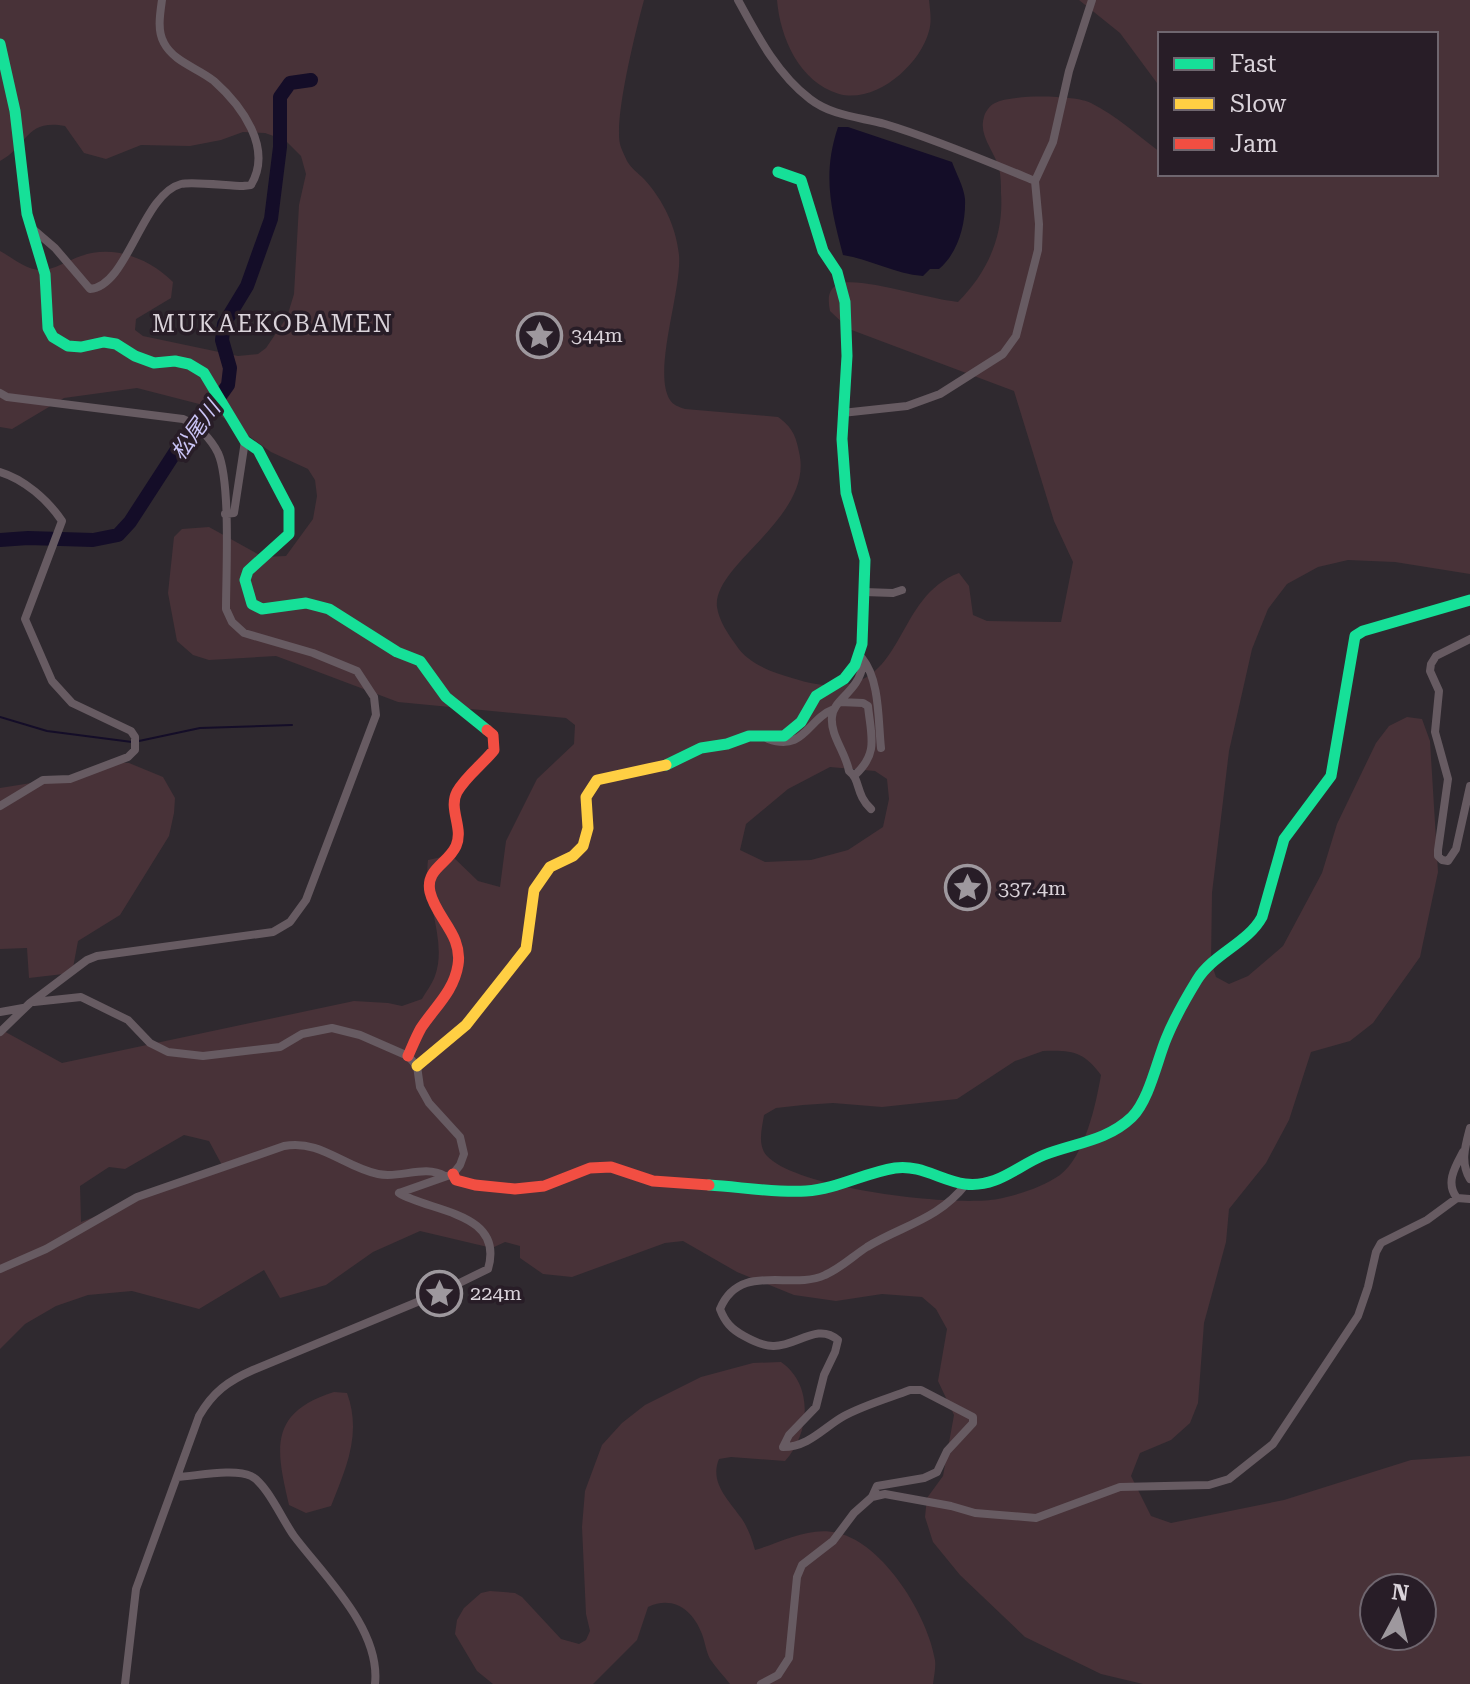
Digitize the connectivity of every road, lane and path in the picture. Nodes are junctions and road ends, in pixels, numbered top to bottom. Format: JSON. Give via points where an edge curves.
{"nodes":[{"id":1,"x":162,"y":0,"type":"edge"},
{"id":2,"x":738,"y":0,"type":"edge"},
{"id":3,"x":1092,"y":0,"type":"edge"},
{"id":4,"x":0,"y":44,"type":"edge"},
{"id":5,"x":778,"y":172,"type":"dead end"},
{"id":6,"x":1035,"y":181,"type":"junction"},
{"id":7,"x":32,"y":228,"type":"junction"},
{"id":8,"x":0,"y":393,"type":"edge"},
{"id":9,"x":842,"y":413,"type":"junction"},
{"id":10,"x":245,"y":441,"type":"junction"},
{"id":11,"x":0,"y":472,"type":"edge"},
{"id":12,"x":225,"y":514,"type":"junction"},
{"id":13,"x":902,"y":590,"type":"dead end"},
{"id":14,"x":864,"y":592,"type":"junction"},
{"id":15,"x":1470,"y":600,"type":"edge"},
{"id":16,"x":1470,"y":639,"type":"edge"},
{"id":17,"x":858,"y":656,"type":"junction"},
{"id":18,"x":837,"y":706,"type":"junction"},
{"id":19,"x":760,"y":736,"type":"junction"},
{"id":20,"x":881,"y":748,"type":"dead end"},
{"id":21,"x":855,"y":775,"type":"junction"},
{"id":22,"x":1470,"y":786,"type":"edge"},
{"id":23,"x":0,"y":806,"type":"edge"},
{"id":24,"x":871,"y":809,"type":"dead end"},
{"id":25,"x":27,"y":1005,"type":"junction"},
{"id":26,"x":0,"y":1012,"type":"edge"},
{"id":27,"x":0,"y":1032,"type":"edge"},
{"id":28,"x":408,"y":1056,"type":"junction"},
{"id":29,"x":417,"y":1066,"type":"junction"},
{"id":30,"x":1470,"y":1128,"type":"edge"},
{"id":31,"x":1463,"y":1152,"type":"junction"},
{"id":32,"x":449,"y":1175,"type":"junction"},
{"id":33,"x":1470,"y":1179,"type":"edge"},
{"id":34,"x":966,"y":1184,"type":"junction"},
{"id":35,"x":1457,"y":1198,"type":"junction"},
{"id":36,"x":1470,"y":1199,"type":"edge"},
{"id":37,"x":0,"y":1269,"type":"edge"},
{"id":38,"x":177,"y":1477,"type":"junction"},
{"id":39,"x":872,"y":1497,"type":"junction"},
{"id":40,"x":125,"y":1684,"type":"edge"},
{"id":41,"x":375,"y":1684,"type":"edge"},
{"id":42,"x":761,"y":1684,"type":"edge"}],
"edges":[{"from":1,"to":7,"type":"street","via":[[163,43],[213,81],[254,133],[257,175],[251,185],[183,183],[171,188],[97,288],[83,283]]},
{"from":2,"to":6,"type":"street","via":[[762,44],[813,101]]},
{"from":3,"to":6,"type":"street","via":[[1053,142]]},
{"from":4,"to":7,"type":"street"},
{"from":5,"to":9,"type":"street","via":[[801,180],[823,251],[841,287],[847,333]]},
{"from":6,"to":9,"type":"street","via":[[1038,250],[1016,336],[1003,354],[940,394],[907,406]]},
{"from":7,"to":10,"type":"street","via":[[45,274],[53,337],[68,346],[104,342],[154,363],[189,364],[204,373]]},
{"from":8,"to":12,"type":"street","via":[[192,422],[218,454]]},
{"from":9,"to":14,"type":"street","via":[[846,493],[865,560]]},
{"from":10,"to":12,"type":"street","via":[[234,513]]},
{"from":10,"to":28,"type":"street","via":[[258,450],[289,509],[290,525],[289,534],[248,571],[245,580],[252,604],[262,609],[306,603],[329,609],[420,661],[446,697],[493,735],[494,750],[455,794],[456,846],[432,873],[429,886],[453,930],[460,957],[456,975]]},
{"from":11,"to":23,"type":"street","via":[[14,476],[53,507],[62,521],[25,619],[52,681],[72,703],[135,737],[135,750],[128,757],[70,779],[43,780]]},
{"from":12,"to":25,"type":"street","via":[[226,609],[232,622],[244,633],[357,671],[374,697],[376,715],[306,900],[290,922],[273,932],[97,956]]},
{"from":13,"to":14,"type":"street"},
{"from":14,"to":17,"type":"street"},
{"from":15,"to":34,"type":"street","via":[[1355,636],[1331,776],[1284,839],[1257,926],[1198,978],[1135,1114],[1117,1129],[1042,1156],[1005,1178]]},
{"from":16,"to":22,"type":"street","via":[[1436,656],[1430,671],[1439,691],[1435,732],[1448,779],[1438,850],[1442,860],[1452,858],[1456,849]]},
{"from":17,"to":18,"type":"street","via":[[863,664],[858,684]]},
{"from":17,"to":19,"type":"street","via":[[844,679],[816,696],[801,722],[784,736]]},
{"from":17,"to":20,"type":"street","via":[[870,668]]},
{"from":18,"to":19,"type":"street","via":[[795,741],[779,743]]},
{"from":18,"to":21,"type":"street","via":[[832,717],[835,733]]},
{"from":18,"to":21,"type":"street","via":[[868,706],[873,752]]},
{"from":19,"to":29,"type":"street","via":[[597,780],[586,797],[583,846],[550,867],[534,890],[526,949],[466,1025]]},
{"from":21,"to":24,"type":"street","via":[[860,799]]},
{"from":25,"to":26,"type":"street"},
{"from":25,"to":27,"type":"street"},
{"from":25,"to":28,"type":"street","via":[[81,997],[128,1020],[150,1043],[168,1052],[203,1056],[280,1047],[302,1034],[332,1028]]},
{"from":28,"to":29,"type":"street"},
{"from":29,"to":32,"type":"street","via":[[429,1103],[460,1137],[464,1154]]},
{"from":30,"to":31,"type":"street"},
{"from":31,"to":33,"type":"street"},
{"from":31,"to":35,"type":"street","via":[[1452,1177]]},
{"from":32,"to":34,"type":"street","via":[[475,1185],[515,1189],[611,1167],[653,1181],[806,1191],[896,1168]]},
{"from":32,"to":37,"type":"street","via":[[435,1170],[378,1174],[298,1143],[137,1197]]},
{"from":32,"to":38,"type":"street","via":[[399,1193],[466,1218],[481,1229],[488,1238],[488,1269],[226,1383],[199,1416]]},
{"from":34,"to":39,"type":"street","via":[[941,1210],[824,1275],[760,1280],[733,1289],[720,1309],[730,1328],[760,1344],[782,1345],[816,1333],[838,1340],[816,1407],[783,1447],[804,1443],[843,1416],[910,1390],[921,1390],[973,1417],[937,1472],[877,1486]]},
{"from":35,"to":36,"type":"street"},
{"from":35,"to":39,"type":"street","via":[[1381,1243],[1358,1316],[1273,1444],[1229,1479],[1209,1485],[1120,1487],[1036,1518],[975,1513],[885,1494]]},
{"from":38,"to":40,"type":"street","via":[[136,1589]]},
{"from":38,"to":41,"type":"street","via":[[240,1472],[254,1477],[363,1630]]},
{"from":39,"to":42,"type":"street","via":[[833,1541],[802,1565],[789,1658],[778,1675]]}]}
